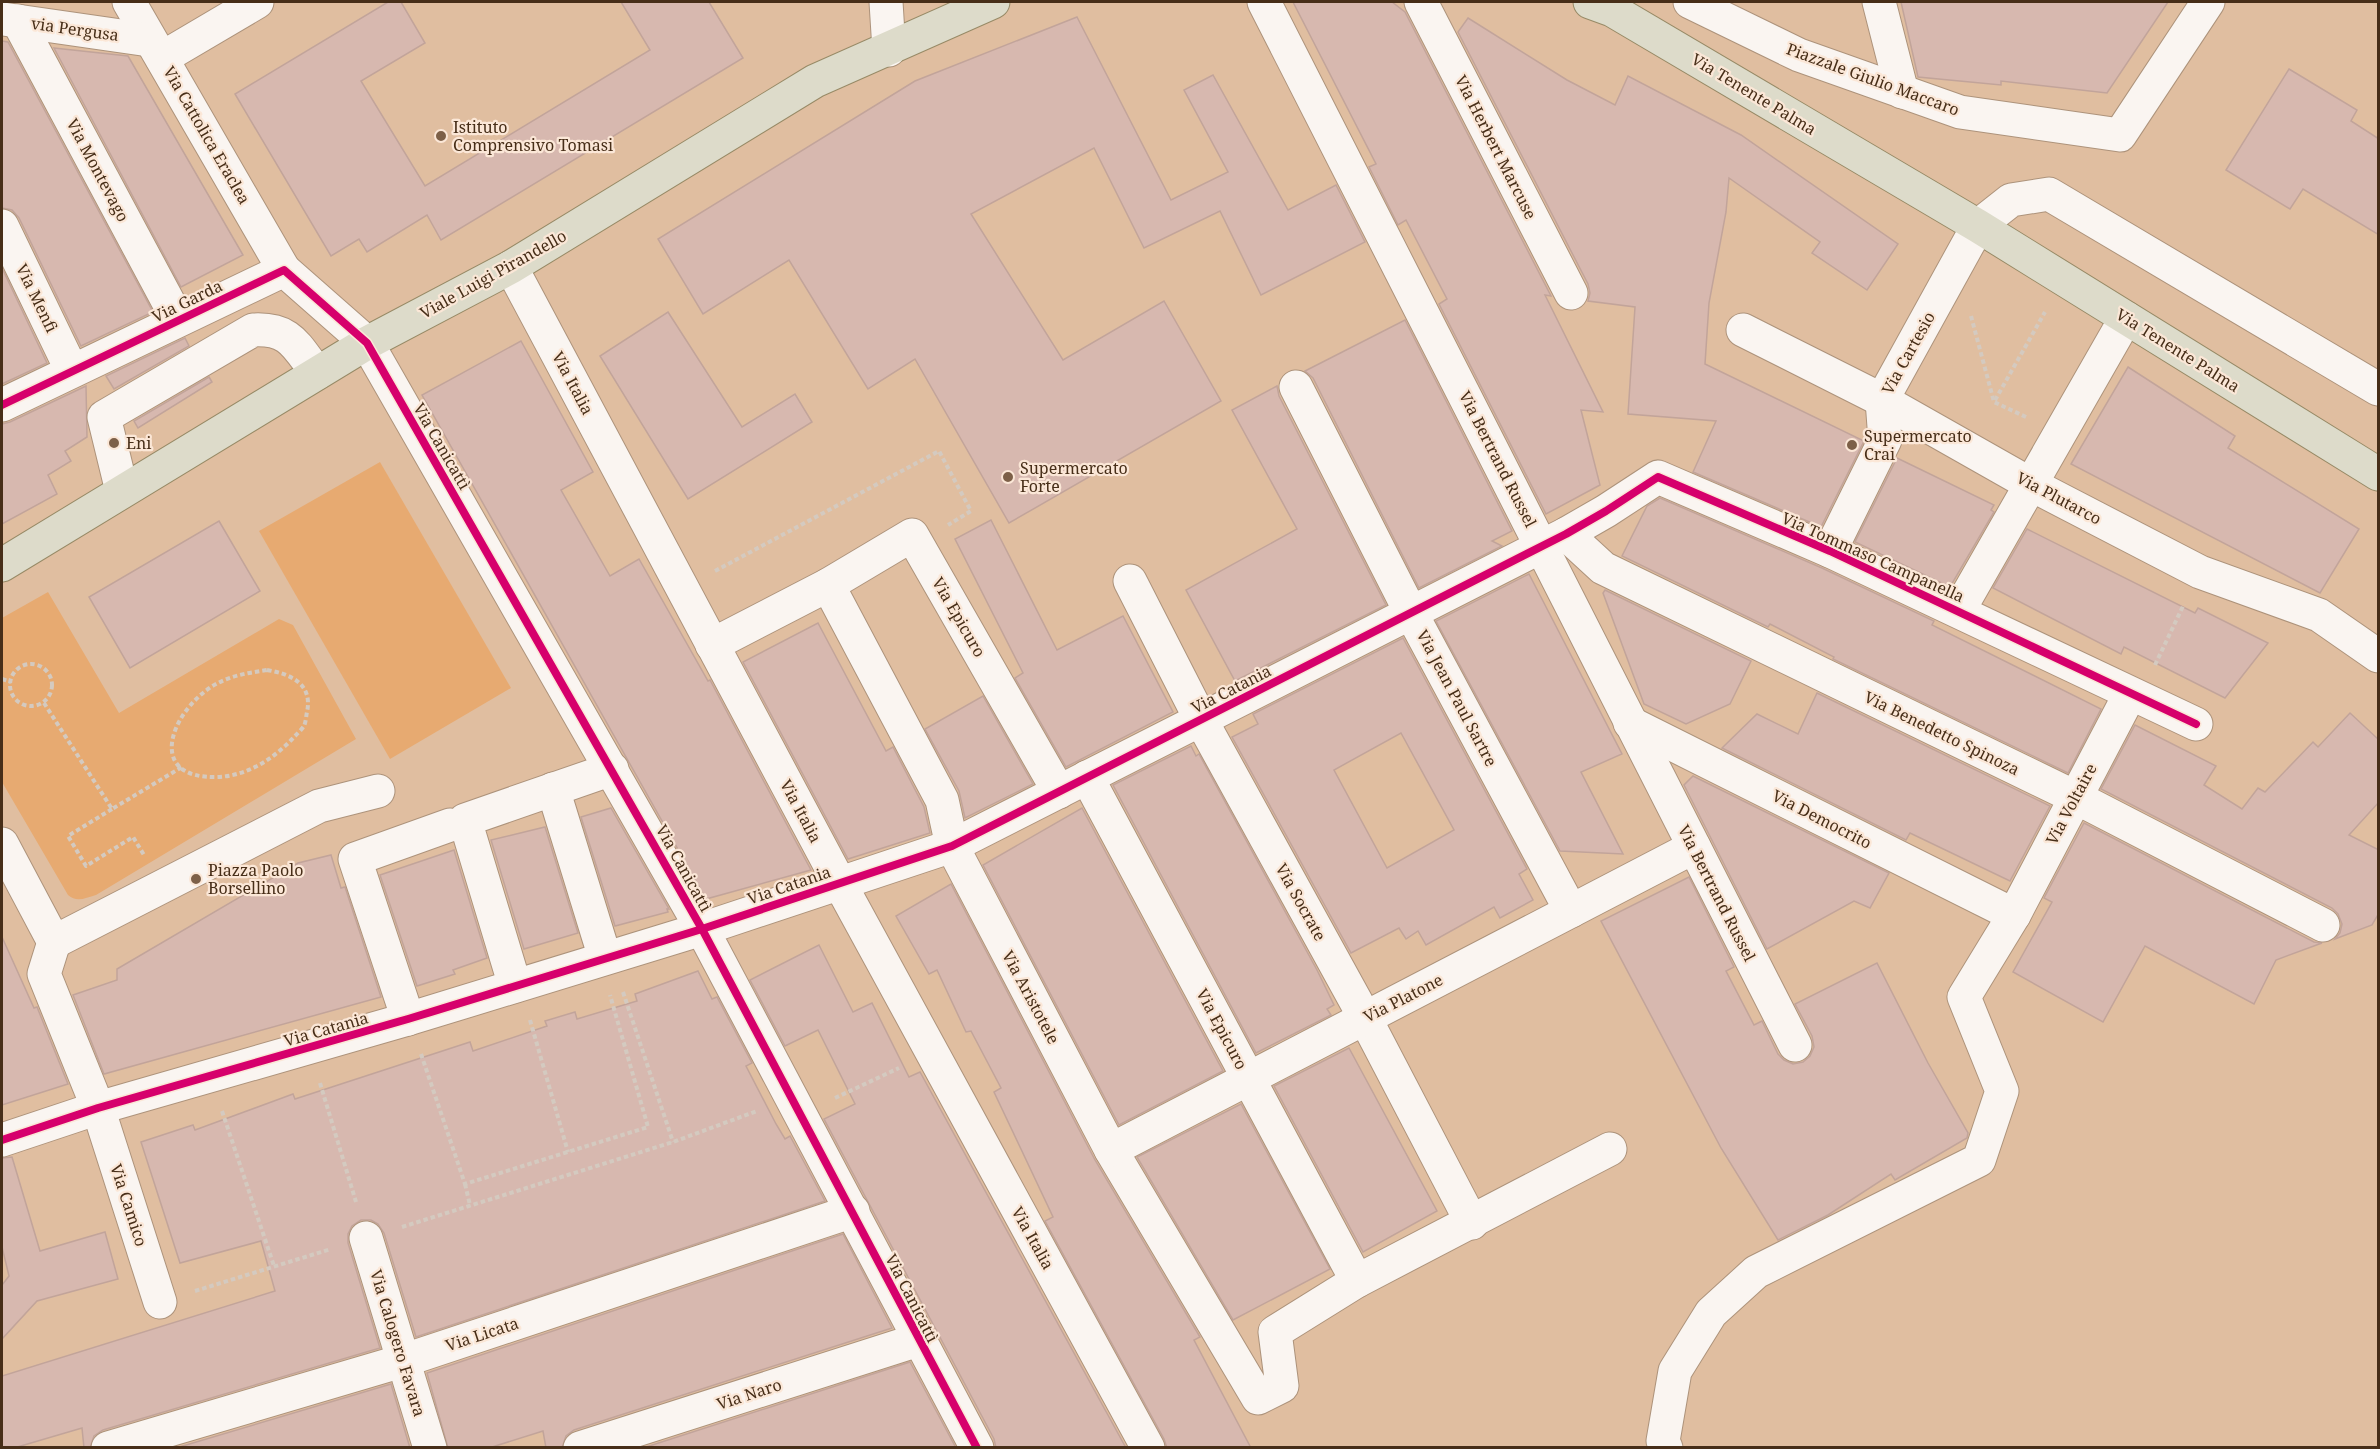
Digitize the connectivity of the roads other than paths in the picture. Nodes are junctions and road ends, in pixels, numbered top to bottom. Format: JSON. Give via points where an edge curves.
{"nodes":[{"id":1,"x":129,"y":2,"type":"edge"},
{"id":2,"x":257,"y":2,"type":"edge"},
{"id":3,"x":886,"y":2,"type":"edge"},
{"id":4,"x":993,"y":2,"type":"edge"},
{"id":5,"x":1264,"y":2,"type":"edge"},
{"id":6,"x":1421,"y":2,"type":"edge"},
{"id":7,"x":1690,"y":2,"type":"edge"},
{"id":8,"x":1879,"y":2,"type":"edge"},
{"id":9,"x":2208,"y":2,"type":"edge"},
{"id":10,"x":1605,"y":4,"type":"edge"},
{"id":11,"x":10,"y":20,"type":"edge"},
{"id":12,"x":156,"y":49,"type":"junction"},
{"id":13,"x":889,"y":50,"type":"junction"},
{"id":14,"x":1902,"y":92,"type":"junction"},
{"id":15,"x":2,"y":226,"type":"edge"},
{"id":16,"x":1978,"y":226,"type":"junction"},
{"id":17,"x":511,"y":267,"type":"junction"},
{"id":18,"x":284,"y":270,"type":"junction"},
{"id":19,"x":1570,"y":293,"type":"dead end"},
{"id":20,"x":2126,"y":318,"type":"junction"},
{"id":21,"x":178,"y":320,"type":"junction"},
{"id":22,"x":1743,"y":330,"type":"dead end"},
{"id":23,"x":367,"y":343,"type":"junction"},
{"id":24,"x":72,"y":371,"type":"junction"},
{"id":25,"x":317,"y":373,"type":"junction"},
{"id":26,"x":1296,"y":387,"type":"dead end"},
{"id":27,"x":2379,"y":389,"type":"edge"},
{"id":28,"x":1882,"y":400,"type":"junction"},
{"id":29,"x":2,"y":405,"type":"edge"},
{"id":30,"x":2379,"y":474,"type":"edge"},
{"id":31,"x":2032,"y":485,"type":"junction"},
{"id":32,"x":122,"y":491,"type":"junction"},
{"id":33,"x":1554,"y":540,"type":"junction"},
{"id":34,"x":1830,"y":551,"type":"junction"},
{"id":35,"x":2,"y":565,"type":"edge"},
{"id":36,"x":1130,"y":581,"type":"dead end"},
{"id":37,"x":828,"y":585,"type":"junction"},
{"id":38,"x":1959,"y":610,"type":"junction"},
{"id":39,"x":1411,"y":613,"type":"junction"},
{"id":40,"x":712,"y":645,"type":"junction"},
{"id":41,"x":2379,"y":656,"type":"edge"},
{"id":42,"x":2130,"y":694,"type":"junction"},
{"id":43,"x":1201,"y":720,"type":"junction"},
{"id":44,"x":1630,"y":723,"type":"junction"},
{"id":45,"x":2196,"y":724,"type":"dead end"},
{"id":46,"x":612,"y":769,"type":"junction"},
{"id":47,"x":1073,"y":785,"type":"junction"},
{"id":48,"x":553,"y":789,"type":"junction"},
{"id":49,"x":378,"y":791,"type":"dead end"},
{"id":50,"x":2074,"y":797,"type":"junction"},
{"id":51,"x":450,"y":825,"type":"dead end"},
{"id":52,"x":2,"y":844,"type":"edge"},
{"id":53,"x":952,"y":846,"type":"junction"},
{"id":54,"x":1694,"y":847,"type":"junction"},
{"id":55,"x":839,"y":882,"type":"junction"},
{"id":56,"x":1571,"y":911,"type":"junction"},
{"id":57,"x":2014,"y":915,"type":"junction"},
{"id":58,"x":2323,"y":925,"type":"dead end"},
{"id":59,"x":702,"y":929,"type":"junction"},
{"id":60,"x":54,"y":942,"type":"junction"},
{"id":61,"x":605,"y":958,"type":"junction"},
{"id":62,"x":517,"y":985,"type":"junction"},
{"id":63,"x":1365,"y":1018,"type":"junction"},
{"id":64,"x":408,"y":1019,"type":"junction"},
{"id":65,"x":1795,"y":1046,"type":"dead end"},
{"id":66,"x":1248,"y":1078,"type":"junction"},
{"id":67,"x":98,"y":1108,"type":"junction"},
{"id":68,"x":2,"y":1140,"type":"edge"},
{"id":69,"x":1610,"y":1149,"type":"dead end"},
{"id":70,"x":1111,"y":1150,"type":"junction"},
{"id":71,"x":853,"y":1211,"type":"junction"},
{"id":72,"x":1472,"y":1223,"type":"junction"},
{"id":73,"x":366,"y":1238,"type":"road end"},
{"id":74,"x":1357,"y":1281,"type":"junction"},
{"id":75,"x":160,"y":1302,"type":"road end"},
{"id":76,"x":918,"y":1340,"type":"junction"},
{"id":77,"x":402,"y":1361,"type":"junction"},
{"id":78,"x":108,"y":1448,"type":"edge"},
{"id":79,"x":430,"y":1448,"type":"edge"},
{"id":80,"x":580,"y":1448,"type":"edge"},
{"id":81,"x":976,"y":1448,"type":"edge"},
{"id":82,"x":1148,"y":1448,"type":"edge"},
{"id":83,"x":1666,"y":1448,"type":"edge"}],
"edges":[{"from":1,"to":12,"type":"street","name":"Via Cattolica Eraclea"},
{"from":2,"to":12,"type":"street"},
{"from":3,"to":13,"type":"street"},
{"from":4,"to":13,"type":"main road","name":"Viale Luigi Pirandello"},
{"from":5,"to":33,"type":"street","name":"Via Bertrand Russel"},
{"from":6,"to":19,"type":"street","name":"Via Herbert Marcuse"},
{"from":7,"to":14,"type":"street","name":"Piazzale Giulio Maccaro","via":[[1799,55]]},
{"from":8,"to":14,"type":"street"},
{"from":9,"to":14,"type":"street","name":"Piazzale Giulio Maccaro","via":[[2120,135],[1960,112]]},
{"from":10,"to":16,"type":"main road","name":"Via Tenente Palma"},
{"from":11,"to":12,"type":"street","name":"via Pergusa"},
{"from":11,"to":21,"type":"street","name":"Via Montevago"},
{"from":12,"to":18,"type":"street","name":"Via Cattolica Eraclea"},
{"from":13,"to":17,"type":"main road","name":"Viale Luigi Pirandello","via":[[815,81]]},
{"from":15,"to":24,"type":"street","name":"Via Menfi"},
{"from":16,"to":20,"type":"main road","name":"Via Tenente Palma"},
{"from":16,"to":27,"type":"street","via":[[2011,200],[2049,194]]},
{"from":16,"to":28,"type":"street","name":"Via Cartesio"},
{"from":17,"to":23,"type":"main road","name":"Viale Luigi Pirandello"},
{"from":17,"to":40,"type":"street","name":"Via Italia"},
{"from":18,"to":21,"type":"street","name":"Via Garda"},
{"from":18,"to":23,"type":"street"},
{"from":20,"to":30,"type":"main road","name":"Via Tenente Palma"},
{"from":20,"to":31,"type":"street"},
{"from":21,"to":24,"type":"street","name":"Via Garda"},
{"from":22,"to":28,"type":"street","name":"Via Plutarco"},
{"from":23,"to":25,"type":"main road","name":"Viale Luigi Pirandello"},
{"from":23,"to":46,"type":"street","name":"Via Canicattì"},
{"from":24,"to":29,"type":"street","name":"Via Garda"},
{"from":25,"to":32,"type":"main road","name":"Viale Luigi Pirandello"},
{"from":25,"to":32,"type":"street","via":[[284,334],[253,330],[104,417]]},
{"from":26,"to":39,"type":"street","name":"Via Jean Paul Sartre"},
{"from":28,"to":31,"type":"street","name":"Via Plutarco"},
{"from":28,"to":34,"type":"street","name":"Via Cartesio","via":[[1885,440]]},
{"from":31,"to":38,"type":"street"},
{"from":31,"to":41,"type":"street","name":"Via Plutarco","via":[[2200,572],[2319,615]]},
{"from":32,"to":35,"type":"main road","name":"Viale Luigi Pirandello"},
{"from":33,"to":34,"type":"street","name":"Via Tommaso Campanella","via":[[1658,477]]},
{"from":33,"to":39,"type":"street","name":"Via Catania"},
{"from":33,"to":44,"type":"street","name":"Via Bertrand Russel"},
{"from":33,"to":50,"type":"street","name":"Via Benedetto Spinoza","via":[[1603,568]]},
{"from":34,"to":38,"type":"street","name":"Via Tommaso Campanella"},
{"from":36,"to":43,"type":"street","name":"Via Socrate"},
{"from":37,"to":40,"type":"street"},
{"from":37,"to":47,"type":"street","name":"Via Epicuro","via":[[914,539]]},
{"from":37,"to":53,"type":"street","name":"Via Aristotele","via":[[942,800]]},
{"from":38,"to":42,"type":"street","name":"Via Tommaso Campanella"},
{"from":39,"to":43,"type":"street","name":"Via Catania"},
{"from":39,"to":56,"type":"street","name":"Via Jean Paul Sartre"},
{"from":40,"to":55,"type":"street","name":"Via Italia"},
{"from":42,"to":45,"type":"street","name":"Via Tommaso Campanella"},
{"from":42,"to":50,"type":"street","name":"Via Voltaire"},
{"from":43,"to":47,"type":"street","name":"Via Catania"},
{"from":43,"to":63,"type":"street","name":"Via Socrate"},
{"from":44,"to":54,"type":"street","name":"Via Bertrand Russel"},
{"from":44,"to":57,"type":"street","name":"Via Democrito"},
{"from":46,"to":48,"type":"street"},
{"from":46,"to":59,"type":"street","name":"Via Canicattì"},
{"from":47,"to":53,"type":"street","name":"Via Catania"},
{"from":47,"to":66,"type":"street","name":"Via Epicuro"},
{"from":48,"to":61,"type":"street"},
{"from":48,"to":62,"type":"street","via":[[465,820]]},
{"from":49,"to":60,"type":"street","via":[[319,806]]},
{"from":50,"to":57,"type":"street","name":"Via Voltaire"},
{"from":50,"to":58,"type":"street","name":"Via Benedetto Spinoza"},
{"from":51,"to":64,"type":"street","via":[[355,859]]},
{"from":52,"to":60,"type":"street"},
{"from":53,"to":55,"type":"street","name":"Via Catania"},
{"from":53,"to":70,"type":"street","name":"Via Aristotele"},
{"from":54,"to":56,"type":"street","name":"Via Platone"},
{"from":54,"to":65,"type":"street","name":"Via Bertrand Russel"},
{"from":55,"to":59,"type":"street","name":"Via Catania"},
{"from":55,"to":82,"type":"street","name":"Via Italia"},
{"from":56,"to":63,"type":"street","name":"Via Platone"},
{"from":57,"to":83,"type":"street","name":"Via Voltaire","via":[[1964,998],[2002,1091],[1979,1160],[1756,1272],[1711,1313],[1675,1371]]},
{"from":59,"to":61,"type":"street","name":"Via Catania"},
{"from":59,"to":71,"type":"street","name":"Via Canicattì"},
{"from":60,"to":67,"type":"street","name":"Via Camico","via":[[44,974]]},
{"from":61,"to":62,"type":"street","name":"Via Catania"},
{"from":62,"to":64,"type":"street","name":"Via Catania"},
{"from":63,"to":66,"type":"street","name":"Via Platone"},
{"from":63,"to":72,"type":"street","name":"Via Socrate"},
{"from":64,"to":67,"type":"street","name":"Via Catania"},
{"from":66,"to":70,"type":"street","name":"Via Platone"},
{"from":66,"to":74,"type":"street","name":"Via Epicuro"},
{"from":67,"to":68,"type":"street","name":"Via Catania"},
{"from":67,"to":75,"type":"street","name":"Via Camico"},
{"from":69,"to":72,"type":"street"},
{"from":70,"to":74,"type":"street","name":"Via Aristotele","via":[[1258,1398],[1282,1386],[1275,1332]]},
{"from":71,"to":76,"type":"street","name":"Via Canicattì"},
{"from":71,"to":77,"type":"street","name":"Via Licata"},
{"from":72,"to":74,"type":"street"},
{"from":73,"to":77,"type":"street","name":"Via Calogero Favara"},
{"from":76,"to":80,"type":"street","name":"Via Naro"},
{"from":76,"to":81,"type":"street","name":"Via Canicattì"},
{"from":77,"to":78,"type":"street","name":"Via Licata"},
{"from":77,"to":79,"type":"street","name":"Via Calogero Favara"}]}
